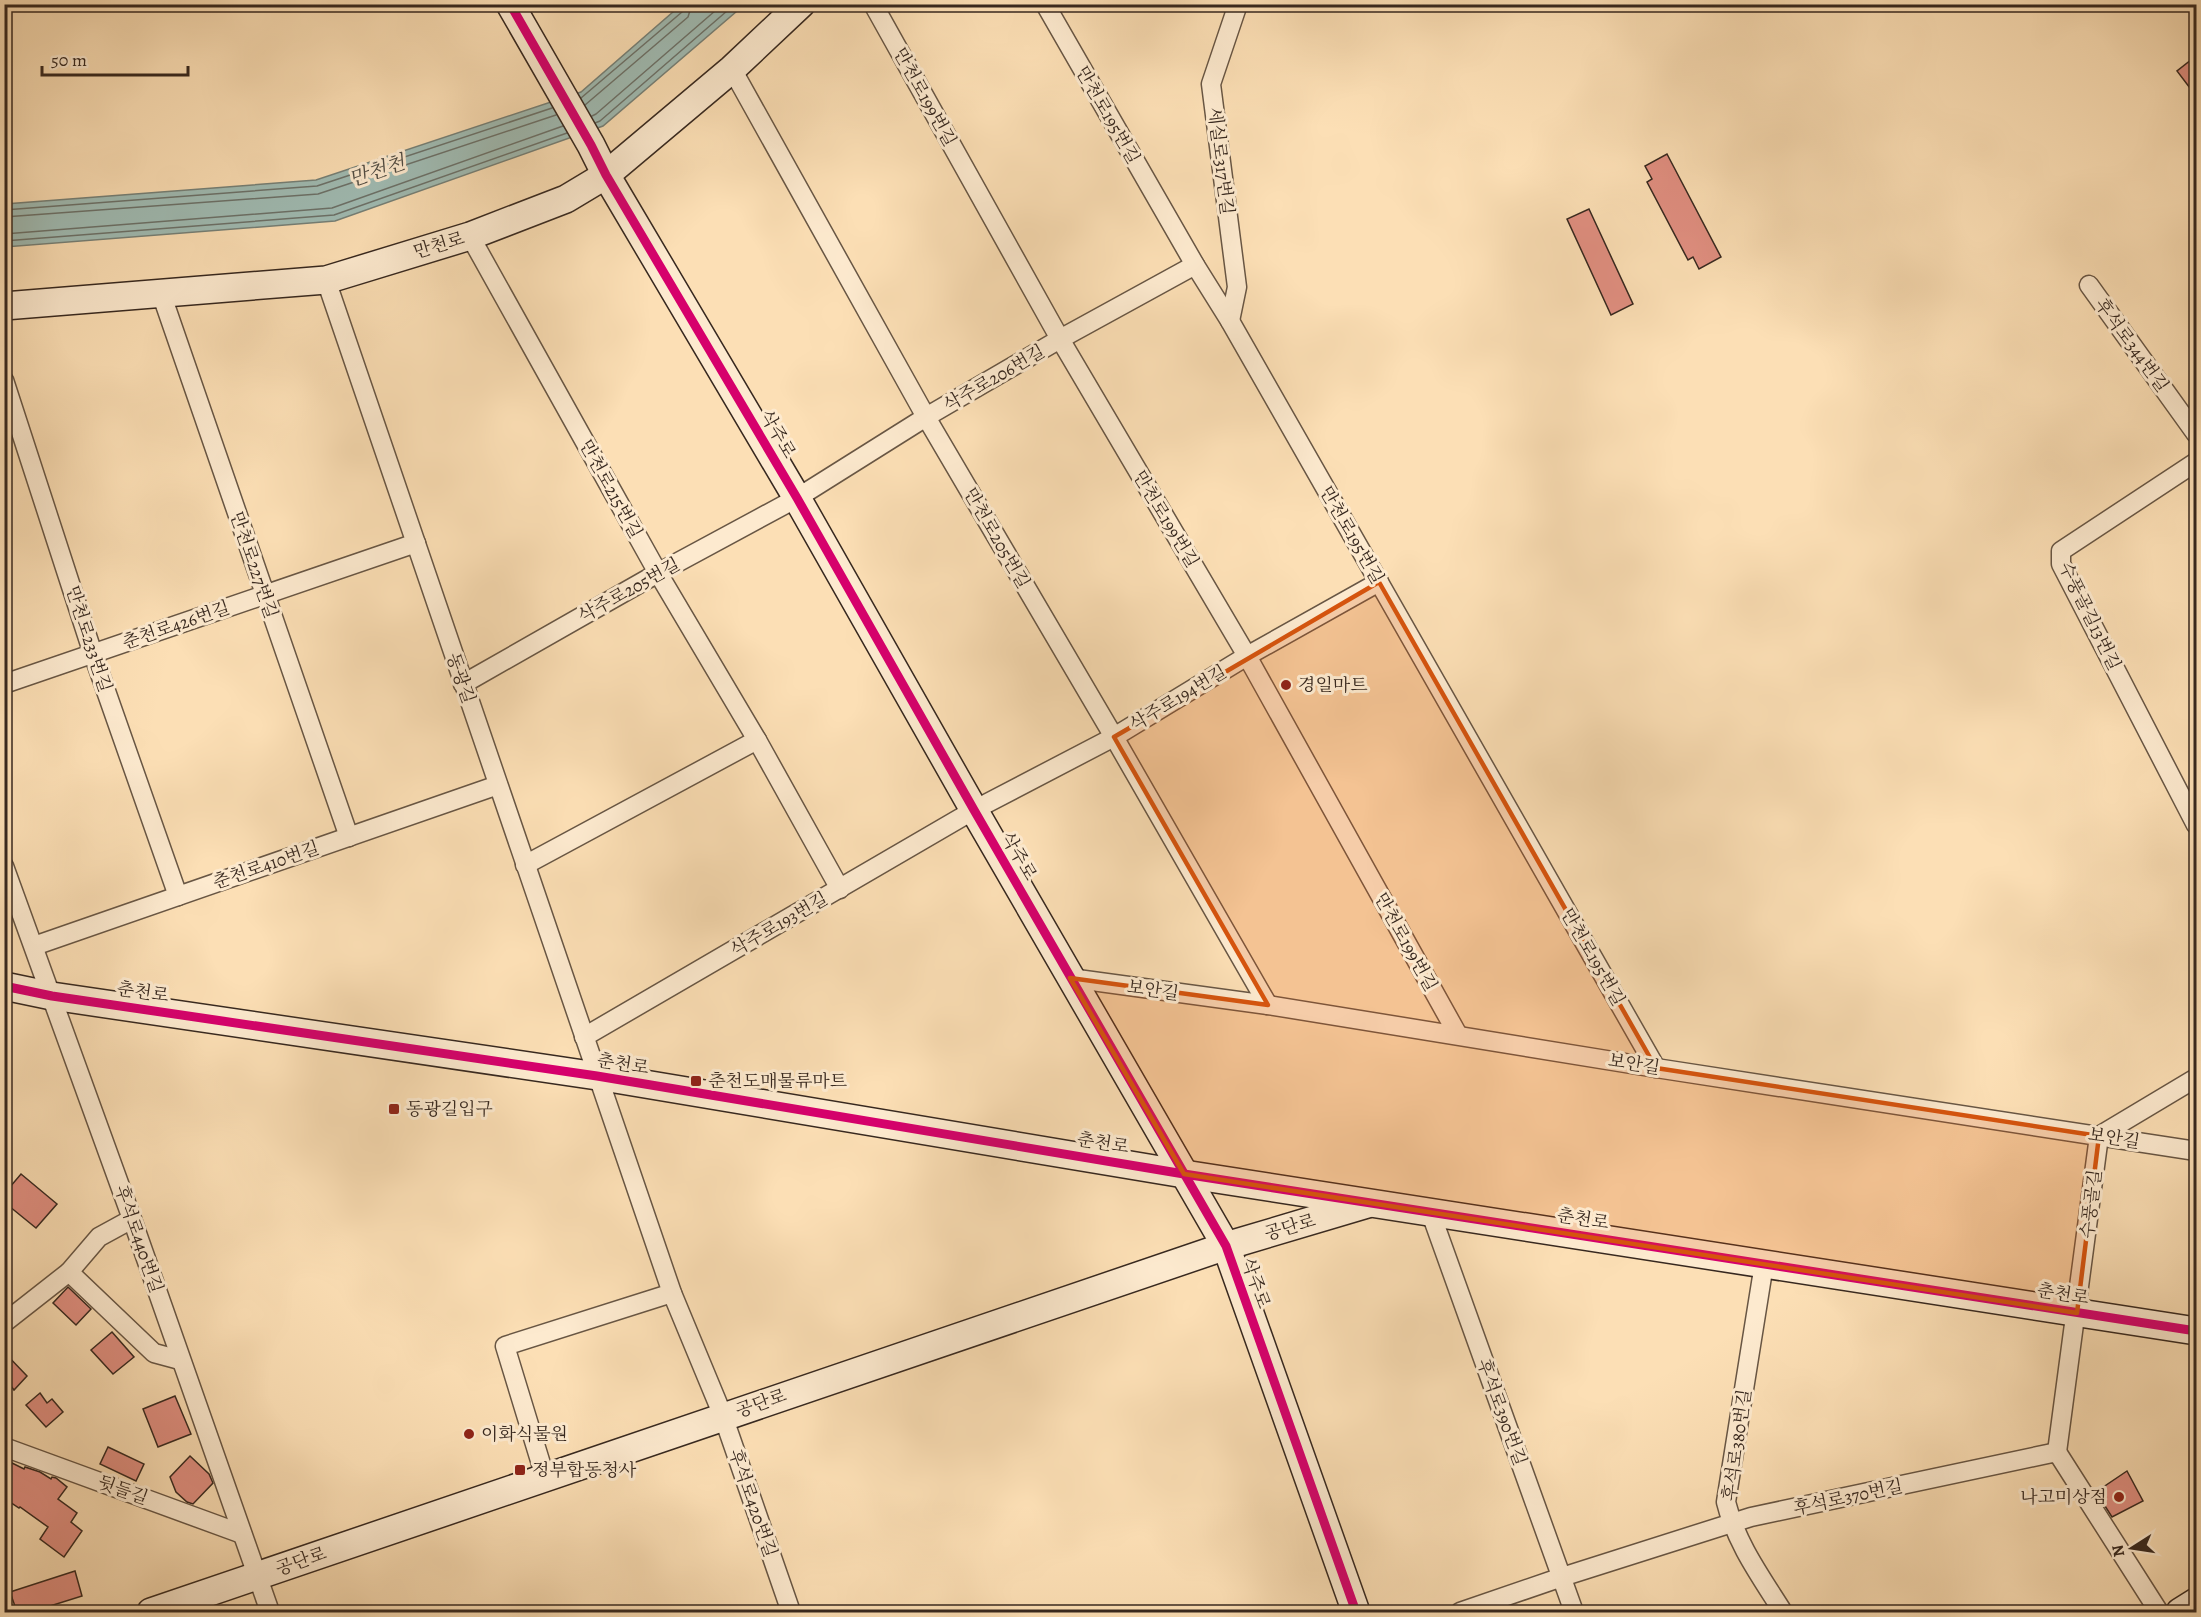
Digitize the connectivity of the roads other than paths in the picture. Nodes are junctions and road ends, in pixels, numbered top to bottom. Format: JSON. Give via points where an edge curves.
{"nodes":[{"id":1,"x":510,"y":4,"type":"edge"},
{"id":2,"x":801,"y":4,"type":"edge"},
{"id":3,"x":873,"y":4,"type":"edge"},
{"id":4,"x":1045,"y":4,"type":"edge"},
{"id":5,"x":1238,"y":4,"type":"edge"},
{"id":6,"x":732,"y":69,"type":"junction"},
{"id":7,"x":606,"y":175,"type":"junction"},
{"id":8,"x":470,"y":236,"type":"junction"},
{"id":9,"x":1195,"y":265,"type":"junction"},
{"id":10,"x":326,"y":280,"type":"junction"},
{"id":11,"x":2089,"y":285,"type":"dead end"},
{"id":12,"x":161,"y":293,"type":"junction"},
{"id":13,"x":4,"y":306,"type":"edge"},
{"id":14,"x":1230,"y":321,"type":"junction"},
{"id":15,"x":1060,"y":339,"type":"junction"},
{"id":16,"x":4,"y":380,"type":"edge"},
{"id":17,"x":926,"y":417,"type":"junction"},
{"id":18,"x":2196,"y":434,"type":"edge"},
{"id":19,"x":2196,"y":462,"type":"edge"},
{"id":20,"x":797,"y":498,"type":"junction"},
{"id":21,"x":416,"y":543,"type":"junction"},
{"id":22,"x":658,"y":573,"type":"junction"},
{"id":23,"x":1379,"y":582,"type":"junction"},
{"id":24,"x":265,"y":595,"type":"junction"},
{"id":25,"x":93,"y":654,"type":"junction"},
{"id":26,"x":1247,"y":656,"type":"junction"},
{"id":27,"x":4,"y":684,"type":"edge"},
{"id":28,"x":464,"y":684,"type":"junction"},
{"id":29,"x":1114,"y":737,"type":"junction"},
{"id":30,"x":757,"y":740,"type":"junction"},
{"id":31,"x":498,"y":785,"type":"junction"},
{"id":32,"x":974,"y":810,"type":"junction"},
{"id":33,"x":2196,"y":825,"type":"edge"},
{"id":34,"x":349,"y":837,"type":"junction"},
{"id":35,"x":525,"y":865,"type":"junction"},
{"id":36,"x":4,"y":866,"type":"edge"},
{"id":37,"x":840,"y":889,"type":"junction"},
{"id":38,"x":178,"y":896,"type":"junction"},
{"id":39,"x":34,"y":946,"type":"junction"},
{"id":40,"x":1070,"y":978,"type":"junction"},
{"id":41,"x":6,"y":988,"type":"edge"},
{"id":42,"x":52,"y":996,"type":"junction"},
{"id":43,"x":1268,"y":1005,"type":"junction"},
{"id":44,"x":1458,"y":1035,"type":"junction"},
{"id":45,"x":584,"y":1037,"type":"junction"},
{"id":46,"x":1656,"y":1068,"type":"junction"},
{"id":47,"x":597,"y":1076,"type":"junction"},
{"id":48,"x":2196,"y":1078,"type":"edge"},
{"id":49,"x":2099,"y":1136,"type":"junction"},
{"id":50,"x":2196,"y":1151,"type":"edge"},
{"id":51,"x":1184,"y":1174,"type":"junction"},
{"id":52,"x":1374,"y":1202,"type":"junction"},
{"id":53,"x":1430,"y":1211,"type":"junction"},
{"id":54,"x":132,"y":1219,"type":"junction"},
{"id":55,"x":1226,"y":1246,"type":"junction"},
{"id":56,"x":1764,"y":1264,"type":"junction"},
{"id":57,"x":69,"y":1272,"type":"junction"},
{"id":58,"x":672,"y":1293,"type":"junction"},
{"id":59,"x":2077,"y":1313,"type":"junction"},
{"id":60,"x":4,"y":1323,"type":"edge"},
{"id":61,"x":2196,"y":1331,"type":"edge"},
{"id":62,"x":180,"y":1360,"type":"junction"},
{"id":63,"x":723,"y":1416,"type":"junction"},
{"id":64,"x":4,"y":1447,"type":"edge"},
{"id":65,"x":2057,"y":1452,"type":"junction"},
{"id":66,"x":545,"y":1477,"type":"junction"},
{"id":67,"x":1731,"y":1523,"type":"junction"},
{"id":68,"x":242,"y":1534,"type":"junction"},
{"id":69,"x":258,"y":1576,"type":"junction"},
{"id":70,"x":1562,"y":1577,"type":"junction"},
{"id":71,"x":2196,"y":1602,"type":"edge"},
{"id":72,"x":151,"y":1612,"type":"edge"},
{"id":73,"x":270,"y":1612,"type":"edge"},
{"id":74,"x":791,"y":1612,"type":"edge"},
{"id":75,"x":1356,"y":1612,"type":"edge"},
{"id":76,"x":1460,"y":1612,"type":"edge"},
{"id":77,"x":1574,"y":1612,"type":"edge"},
{"id":78,"x":1783,"y":1612,"type":"edge"},
{"id":79,"x":2159,"y":1612,"type":"edge"},
{"id":80,"x":2180,"y":1612,"type":"edge"}],
"edges":[{"from":1,"to":7,"type":"street","name":"삭주로"},
{"from":2,"to":6,"type":"street","name":"만천로"},
{"from":3,"to":15,"type":"street","name":"만천로199번길"},
{"from":4,"to":9,"type":"street","name":"만천로195번길"},
{"from":5,"to":14,"type":"street","name":"세실로317번길","via":[[1211,84],[1237,287]]},
{"from":6,"to":7,"type":"street","name":"만천로"},
{"from":6,"to":17,"type":"street","name":"만천로205번길"},
{"from":7,"to":8,"type":"street","name":"만천로","via":[[567,199]]},
{"from":7,"to":20,"type":"street","name":"삭주로"},
{"from":8,"to":10,"type":"street","name":"만천로"},
{"from":8,"to":22,"type":"street","name":"만천로215번길"},
{"from":9,"to":14,"type":"street","name":"만천로195번길"},
{"from":9,"to":15,"type":"street","name":"삭주로206번길"},
{"from":10,"to":12,"type":"street","name":"만천로"},
{"from":10,"to":21,"type":"street","name":"동광길"},
{"from":11,"to":18,"type":"street","name":"후석로344번길"},
{"from":12,"to":13,"type":"street","name":"만천로"},
{"from":12,"to":24,"type":"street","name":"만천로227번길"},
{"from":14,"to":23,"type":"street","name":"만천로195번길"},
{"from":15,"to":17,"type":"street","name":"삭주로206번길"},
{"from":15,"to":26,"type":"street","name":"만천로199번길"},
{"from":16,"to":25,"type":"street","name":"만천로233번길"},
{"from":17,"to":20,"type":"street","name":"삭주로206번길"},
{"from":17,"to":29,"type":"street","name":"만천로205번길"},
{"from":19,"to":33,"type":"street","name":"수풍골길13번길","via":[[2061,551],[2061,564]]},
{"from":20,"to":22,"type":"street","name":"삭주로205번길"},
{"from":20,"to":32,"type":"street","name":"삭주로"},
{"from":21,"to":24,"type":"street","name":"춘천로426번길"},
{"from":21,"to":28,"type":"street","name":"동광길"},
{"from":22,"to":28,"type":"street","name":"삭주로205번길"},
{"from":22,"to":30,"type":"street","name":"만천로215번길"},
{"from":23,"to":26,"type":"street","name":"삭주로194번길"},
{"from":23,"to":46,"type":"street","name":"만천로195번길"},
{"from":24,"to":25,"type":"street","name":"춘천로426번길"},
{"from":24,"to":34,"type":"street","name":"만천로227번길"},
{"from":25,"to":27,"type":"street","name":"춘천로426번길"},
{"from":25,"to":38,"type":"street","name":"만천로233번길"},
{"from":26,"to":29,"type":"street","name":"삭주로194번길"},
{"from":26,"to":44,"type":"street","name":"만천로199번길"},
{"from":28,"to":31,"type":"street","name":"동광길"},
{"from":29,"to":32,"type":"street","name":"삭주로194번길"},
{"from":29,"to":43,"type":"street","name":"만천로205번길"},
{"from":30,"to":35,"type":"street"},
{"from":30,"to":37,"type":"street","name":"만천로215번길"},
{"from":31,"to":34,"type":"street","name":"춘천로410번길"},
{"from":31,"to":35,"type":"street","name":"동광길"},
{"from":32,"to":37,"type":"street","name":"삭주로193번길"},
{"from":32,"to":40,"type":"street","name":"삭주로"},
{"from":34,"to":38,"type":"street","name":"춘천로410번길"},
{"from":35,"to":45,"type":"street","name":"동광길"},
{"from":36,"to":39,"type":"street","name":"후석로440번길"},
{"from":37,"to":45,"type":"street","name":"삭주로193번길"},
{"from":38,"to":39,"type":"street","name":"춘천로410번길"},
{"from":39,"to":42,"type":"street","name":"후석로440번길"},
{"from":40,"to":43,"type":"street","name":"보안길"},
{"from":40,"to":51,"type":"street","name":"삭주로"},
{"from":41,"to":42,"type":"street","name":"춘천로"},
{"from":42,"to":47,"type":"street","name":"춘천로"},
{"from":42,"to":54,"type":"street","name":"후석로440번길"},
{"from":43,"to":44,"type":"street","name":"보안길"},
{"from":44,"to":46,"type":"street","name":"보안길"},
{"from":45,"to":47,"type":"street","name":"동광길"},
{"from":46,"to":49,"type":"street","name":"보안길"},
{"from":47,"to":51,"type":"street","name":"춘천로"},
{"from":47,"to":58,"type":"street","name":"후석로420번길"},
{"from":48,"to":49,"type":"street"},
{"from":49,"to":50,"type":"street","name":"보안길"},
{"from":49,"to":59,"type":"street","name":"수풍골길"},
{"from":51,"to":52,"type":"street","name":"춘천로"},
{"from":51,"to":55,"type":"street","name":"삭주로"},
{"from":52,"to":53,"type":"street","name":"춘천로"},
{"from":52,"to":55,"type":"street","name":"공단로"},
{"from":53,"to":56,"type":"street","name":"춘천로"},
{"from":53,"to":70,"type":"street","name":"후석로390번길"},
{"from":54,"to":57,"type":"street","via":[[99,1238]]},
{"from":54,"to":62,"type":"street","name":"후석로440번길"},
{"from":55,"to":63,"type":"street","name":"공단로"},
{"from":55,"to":75,"type":"street","name":"삭주로"},
{"from":56,"to":59,"type":"street","name":"춘천로"},
{"from":56,"to":67,"type":"street","name":"후석로380번길","via":[[1726,1502]]},
{"from":57,"to":60,"type":"street"},
{"from":57,"to":62,"type":"street","via":[[154,1353]]},
{"from":58,"to":63,"type":"street","name":"후석로420번길"},
{"from":58,"to":66,"type":"street","via":[[505,1346]]},
{"from":59,"to":61,"type":"street","name":"춘천로"},
{"from":59,"to":65,"type":"street","name":"수풍골길"},
{"from":62,"to":68,"type":"street","name":"후석로440번길"},
{"from":63,"to":66,"type":"street","name":"공단로"},
{"from":63,"to":74,"type":"street","name":"후석로420번길"},
{"from":64,"to":68,"type":"street","name":"뒷들길"},
{"from":65,"to":67,"type":"street","name":"후석로370번길"},
{"from":65,"to":79,"type":"street"},
{"from":66,"to":69,"type":"street","name":"공단로"},
{"from":67,"to":70,"type":"street","name":"후석로370번길"},
{"from":67,"to":78,"type":"street","name":"후석로380번길"},
{"from":68,"to":69,"type":"street","name":"후석로440번길"},
{"from":69,"to":72,"type":"street","name":"공단로"},
{"from":69,"to":73,"type":"street","name":"후석로440번길"},
{"from":70,"to":76,"type":"street","name":"후석로370번길"},
{"from":70,"to":77,"type":"street","name":"후석로390번길"},
{"from":71,"to":80,"type":"street"}]}
